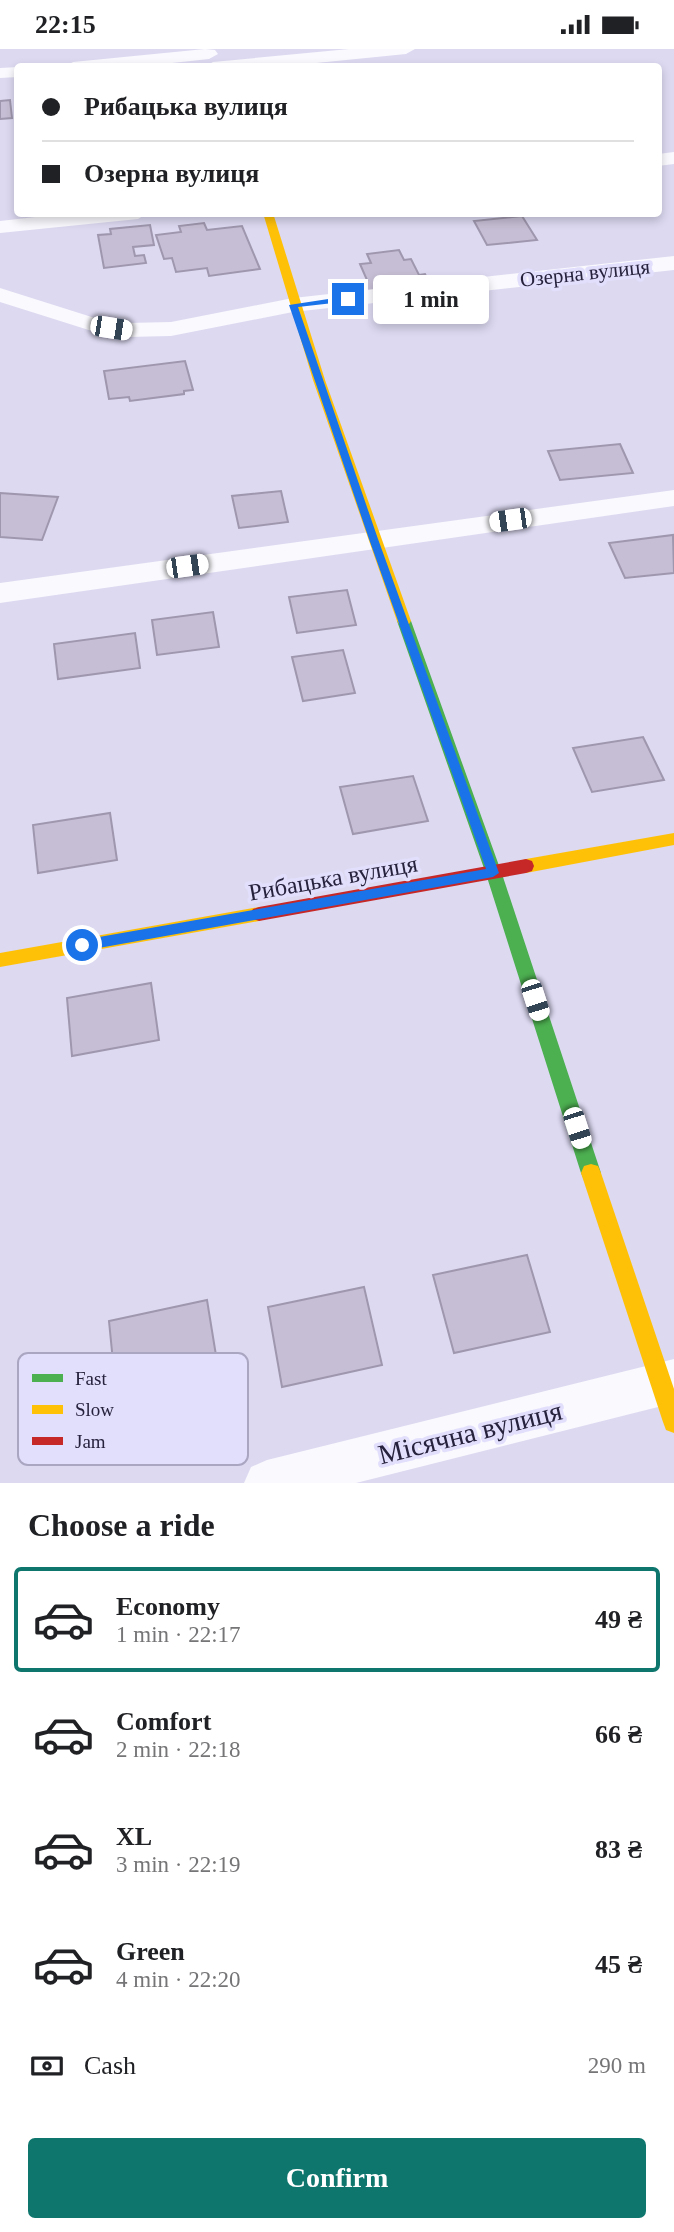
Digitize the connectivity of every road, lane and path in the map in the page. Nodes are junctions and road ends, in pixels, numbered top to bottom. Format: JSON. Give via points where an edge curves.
{"nodes":[{"id":1,"x":406,"y":49,"type":"edge"},
{"id":2,"x":210,"y":59,"type":"edge"},
{"id":3,"x":142,"y":63,"type":"edge"},
{"id":4,"x":99,"y":217,"type":"edge"},
{"id":5,"x":269,"y":217,"type":"edge"},
{"id":6,"x":0,"y":227,"type":"edge"},
{"id":7,"x":674,"y":263,"type":"edge"},
{"id":8,"x":0,"y":295,"type":"edge"},
{"id":9,"x":293,"y":305,"type":"junction"},
{"id":10,"x":674,"y":498,"type":"edge"},
{"id":11,"x":373,"y":539,"type":"junction"},
{"id":12,"x":0,"y":593,"type":"edge"},
{"id":13,"x":674,"y":839,"type":"edge"},
{"id":14,"x":493,"y":873,"type":"junction"},
{"id":15,"x":0,"y":960,"type":"edge"},
{"id":16,"x":669,"y":1396,"type":"edge"},
{"id":17,"x":267,"y":1483,"type":"edge"}],
"edges":[{"from":1,"to":2,"type":"street"},
{"from":2,"to":3,"type":"street"},
{"from":4,"to":6,"type":"street"},
{"from":5,"to":9,"type":"street"},
{"from":7,"to":9,"type":"street","name":"Озерна вулиця"},
{"from":8,"to":9,"type":"street","name":"Озерна вулиця","via":[[95,325],[127,330],[171,329]]},
{"from":9,"to":11,"type":"street"},
{"from":10,"to":11,"type":"street"},
{"from":11,"to":12,"type":"street"},
{"from":11,"to":14,"type":"street"},
{"from":13,"to":14,"type":"street","name":"Рибацька вулиця"},
{"from":14,"to":15,"type":"street","name":"Рибацька вулиця"},
{"from":14,"to":16,"type":"street"},
{"from":16,"to":17,"type":"street","name":"Місячна вулиця"}]}
